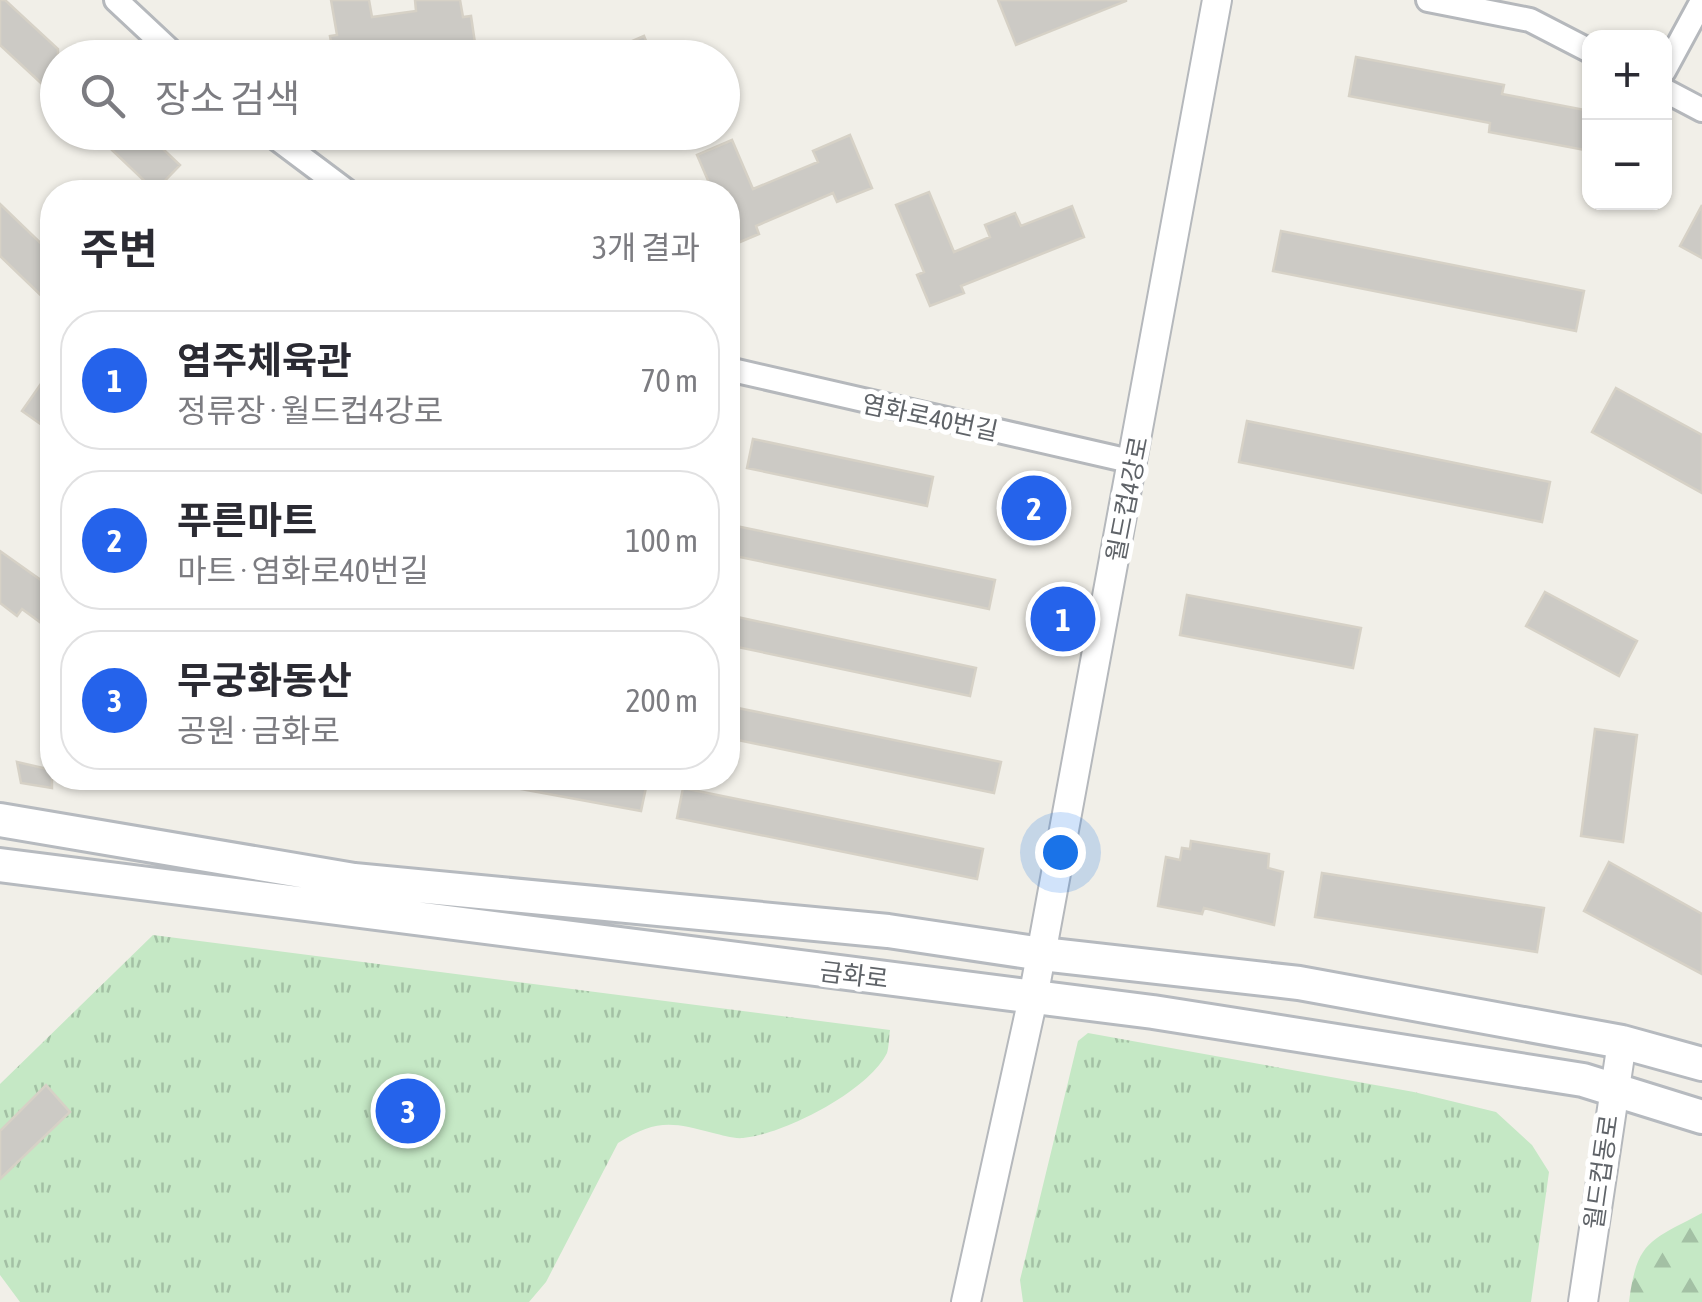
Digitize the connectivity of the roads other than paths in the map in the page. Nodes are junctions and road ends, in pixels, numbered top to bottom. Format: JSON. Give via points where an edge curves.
{"nodes":[{"id":1,"x":116,"y":0,"type":"edge"},
{"id":2,"x":1218,"y":0,"type":"edge"},
{"id":3,"x":1428,"y":0,"type":"edge"},
{"id":4,"x":1702,"y":2,"type":"edge"},
{"id":5,"x":1531,"y":10,"type":"edge"},
{"id":6,"x":159,"y":40,"type":"edge"},
{"id":7,"x":1582,"y":45,"type":"edge"},
{"id":8,"x":1672,"y":56,"type":"edge"},
{"id":9,"x":1672,"y":94,"type":"edge"},
{"id":10,"x":1702,"y":110,"type":"edge"},
{"id":11,"x":292,"y":150,"type":"edge"},
{"id":12,"x":332,"y":180,"type":"edge"},
{"id":13,"x":740,"y":373,"type":"edge"},
{"id":14,"x":1134,"y":462,"type":"junction"},
{"id":15,"x":0,"y":820,"type":"edge"},
{"id":16,"x":0,"y":865,"type":"edge"},
{"id":17,"x":1042,"y":954,"type":"junction"},
{"id":18,"x":1033,"y":998,"type":"junction"},
{"id":19,"x":1622,"y":1042,"type":"junction"},
{"id":20,"x":1702,"y":1064,"type":"edge"},
{"id":21,"x":1613,"y":1088,"type":"junction"},
{"id":22,"x":1702,"y":1117,"type":"edge"},
{"id":23,"x":966,"y":1302,"type":"edge"},
{"id":24,"x":1583,"y":1302,"type":"edge"}],
"edges":[{"from":1,"to":6,"type":"street"},
{"from":2,"to":14,"type":"street","name":"월드컵4강로"},
{"from":3,"to":5,"type":"street"},
{"from":4,"to":8,"type":"street"},
{"from":5,"to":7,"type":"street"},
{"from":9,"to":10,"type":"street"},
{"from":11,"to":12,"type":"street"},
{"from":13,"to":14,"type":"street","name":"염화로40번길"},
{"from":14,"to":17,"type":"street","name":"월드컵4강로"},
{"from":15,"to":17,"type":"main road","name":"금화로","via":[[354,880],[888,932]]},
{"from":16,"to":18,"type":"main road","name":"금화로"},
{"from":17,"to":18,"type":"street","name":"월드컵4강로"},
{"from":17,"to":19,"type":"main road","name":"금화로","via":[[1299,983]]},
{"from":18,"to":21,"type":"main road","name":"금화로"},
{"from":18,"to":23,"type":"street","name":"월드컵4강로"},
{"from":19,"to":20,"type":"main road","name":"금화로"},
{"from":19,"to":21,"type":"street","name":"월드컵동로"},
{"from":21,"to":22,"type":"main road","name":"금화로"},
{"from":21,"to":24,"type":"street","name":"월드컵동로"}]}
